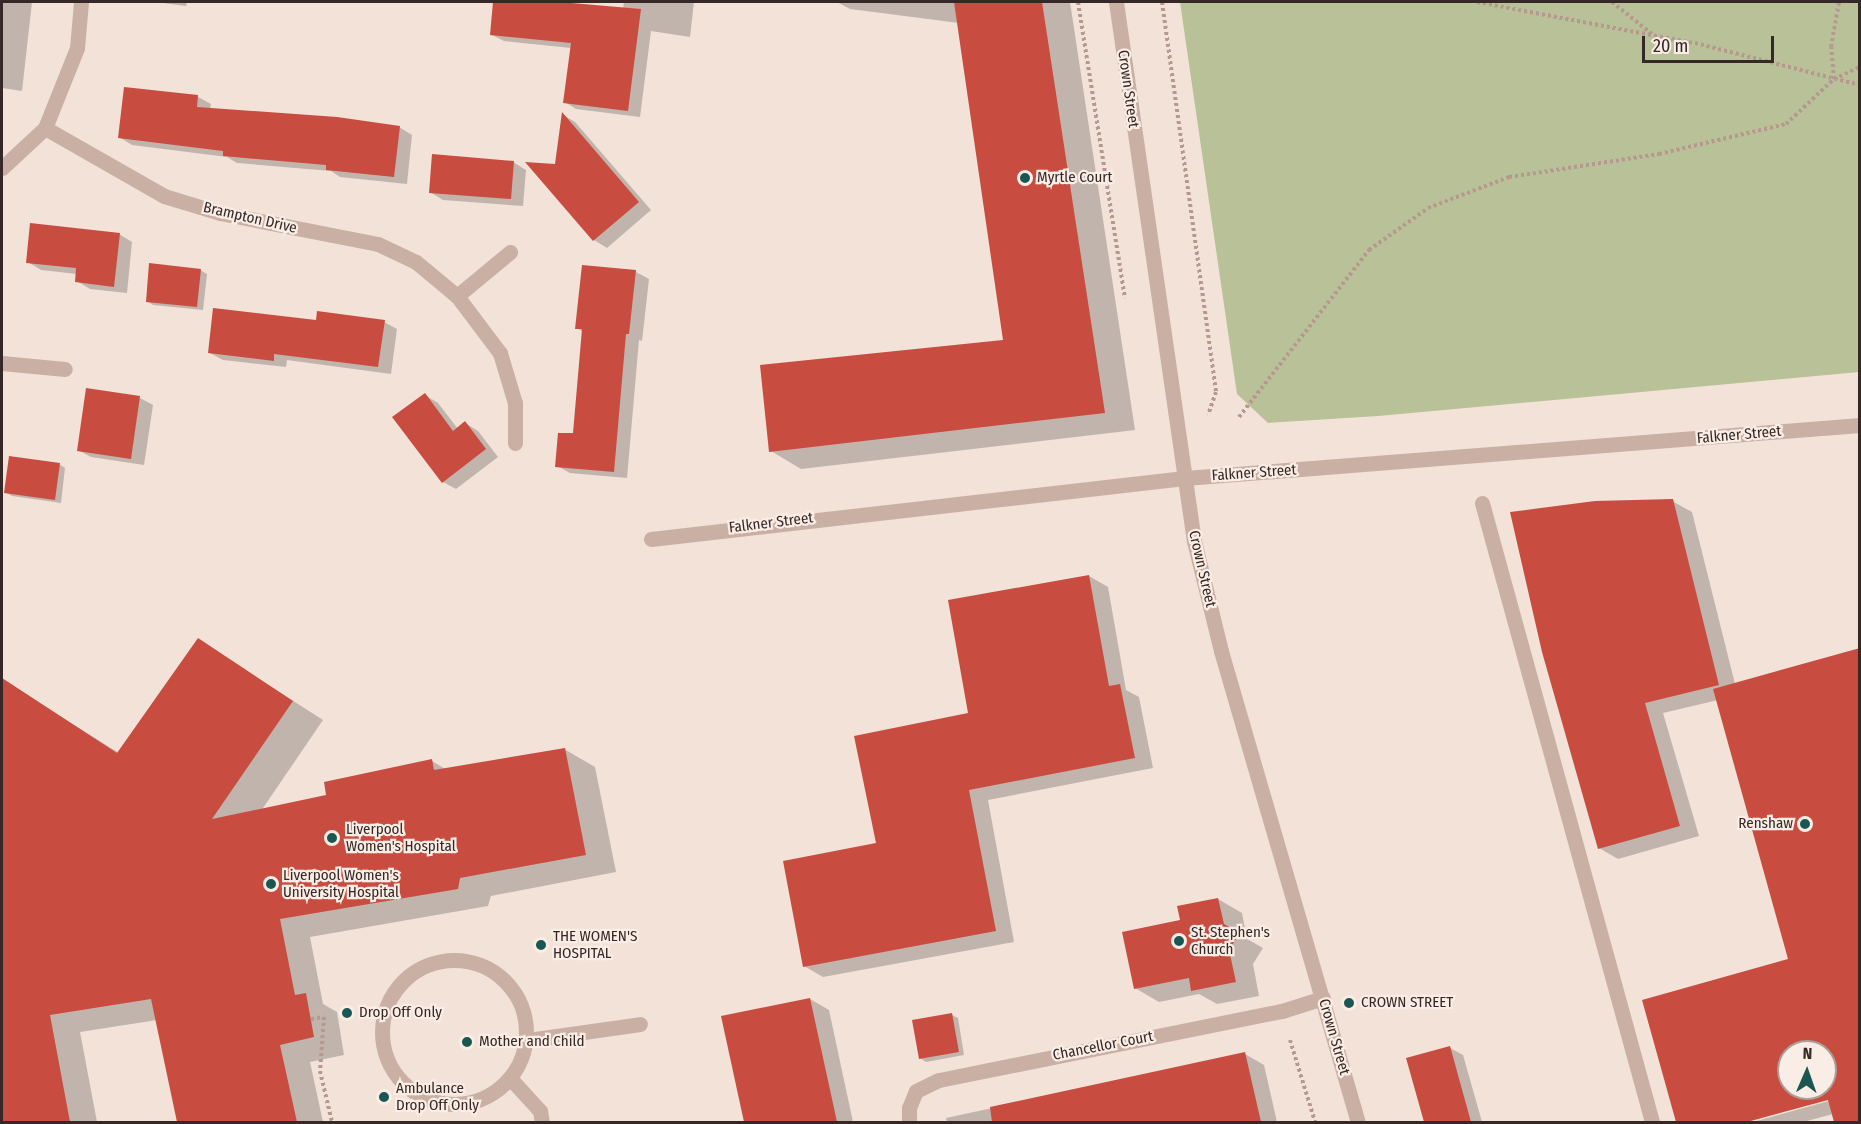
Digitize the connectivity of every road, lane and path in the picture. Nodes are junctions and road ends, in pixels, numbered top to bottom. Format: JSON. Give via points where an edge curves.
{"nodes":[{"id":1,"x":81,"y":2,"type":"edge"},
{"id":2,"x":1116,"y":2,"type":"edge"},
{"id":3,"x":1162,"y":2,"type":"edge"},
{"id":4,"x":1477,"y":2,"type":"edge"},
{"id":5,"x":1612,"y":2,"type":"edge"},
{"id":6,"x":1839,"y":2,"type":"edge"},
{"id":7,"x":1652,"y":35,"type":"junction"},
{"id":8,"x":1860,"y":66,"type":"edge"},
{"id":9,"x":1834,"y":79,"type":"junction"},
{"id":10,"x":1860,"y":85,"type":"edge"},
{"id":11,"x":45,"y":128,"type":"junction"},
{"id":12,"x":2,"y":168,"type":"edge"},
{"id":13,"x":510,"y":252,"type":"dead end"},
{"id":14,"x":457,"y":296,"type":"junction"},
{"id":15,"x":2,"y":363,"type":"edge"},
{"id":16,"x":65,"y":369,"type":"dead end"},
{"id":17,"x":1239,"y":417,"type":"dead end"},
{"id":18,"x":1204,"y":424,"type":"dead end"},
{"id":19,"x":1860,"y":425,"type":"edge"},
{"id":20,"x":515,"y":443,"type":"dead end"},
{"id":21,"x":1185,"y":478,"type":"junction"},
{"id":22,"x":1482,"y":503,"type":"dead end"},
{"id":23,"x":651,"y":539,"type":"dead end"},
{"id":24,"x":1323,"y":998,"type":"junction"},
{"id":25,"x":311,"y":1019,"type":"dead end"},
{"id":26,"x":640,"y":1024,"type":"dead end"},
{"id":27,"x":1290,"y":1039,"type":"dead end"},
{"id":28,"x":528,"y":1040,"type":"junction"},
{"id":29,"x":510,"y":1078,"type":"junction"},
{"id":30,"x":332,"y":1122,"type":"edge"},
{"id":31,"x":542,"y":1122,"type":"edge"},
{"id":32,"x":909,"y":1122,"type":"edge"},
{"id":33,"x":1315,"y":1122,"type":"edge"},
{"id":34,"x":1358,"y":1122,"type":"edge"},
{"id":35,"x":1652,"y":1122,"type":"edge"}],
"edges":[{"from":1,"to":11,"type":"street","via":[[77,48]]},
{"from":2,"to":21,"type":"street","name":"Crown Street"},
{"from":3,"to":18,"type":"path","via":[[1216,392]]},
{"from":4,"to":7,"type":"path"},
{"from":5,"to":7,"type":"path"},
{"from":6,"to":9,"type":"path","via":[[1831,47]]},
{"from":7,"to":9,"type":"path"},
{"from":8,"to":9,"type":"path"},
{"from":9,"to":10,"type":"path"},
{"from":9,"to":17,"type":"path","via":[[1786,124],[1659,154],[1509,177],[1428,208],[1369,250]]},
{"from":11,"to":12,"type":"street"},
{"from":11,"to":14,"type":"street","name":"Brampton Drive","via":[[164,196],[220,213],[378,244],[416,262]]},
{"from":13,"to":14,"type":"street"},
{"from":14,"to":20,"type":"street","name":"Brampton Drive","via":[[500,353],[515,402]]},
{"from":15,"to":16,"type":"street"},
{"from":19,"to":21,"type":"street","name":"Falkner Street"},
{"from":21,"to":23,"type":"street","name":"Falkner Street"},
{"from":21,"to":24,"type":"street","name":"Crown Street","via":[[1194,541],[1221,651]]},
{"from":22,"to":35,"type":"street"},
{"from":24,"to":32,"type":"street","name":"Chancellor Court","via":[[1282,1011],[939,1080],[916,1091],[909,1108]]},
{"from":24,"to":34,"type":"street","name":"Crown Street"},
{"from":25,"to":30,"type":"path","via":[[324,1017],[320,1071]]},
{"from":26,"to":28,"type":"street"},
{"from":27,"to":33,"type":"path"},
{"from":28,"to":29,"type":"street"},
{"from":28,"to":29,"type":"street","via":[[516,994],[500,976],[479,964],[455,960],[431,963],[409,975],[393,993],[383,1015],[381,1040],[388,1063],[402,1083],[421,1097],[445,1104],[469,1103],[492,1094]]},
{"from":29,"to":31,"type":"street","via":[[540,1111]]}]}
